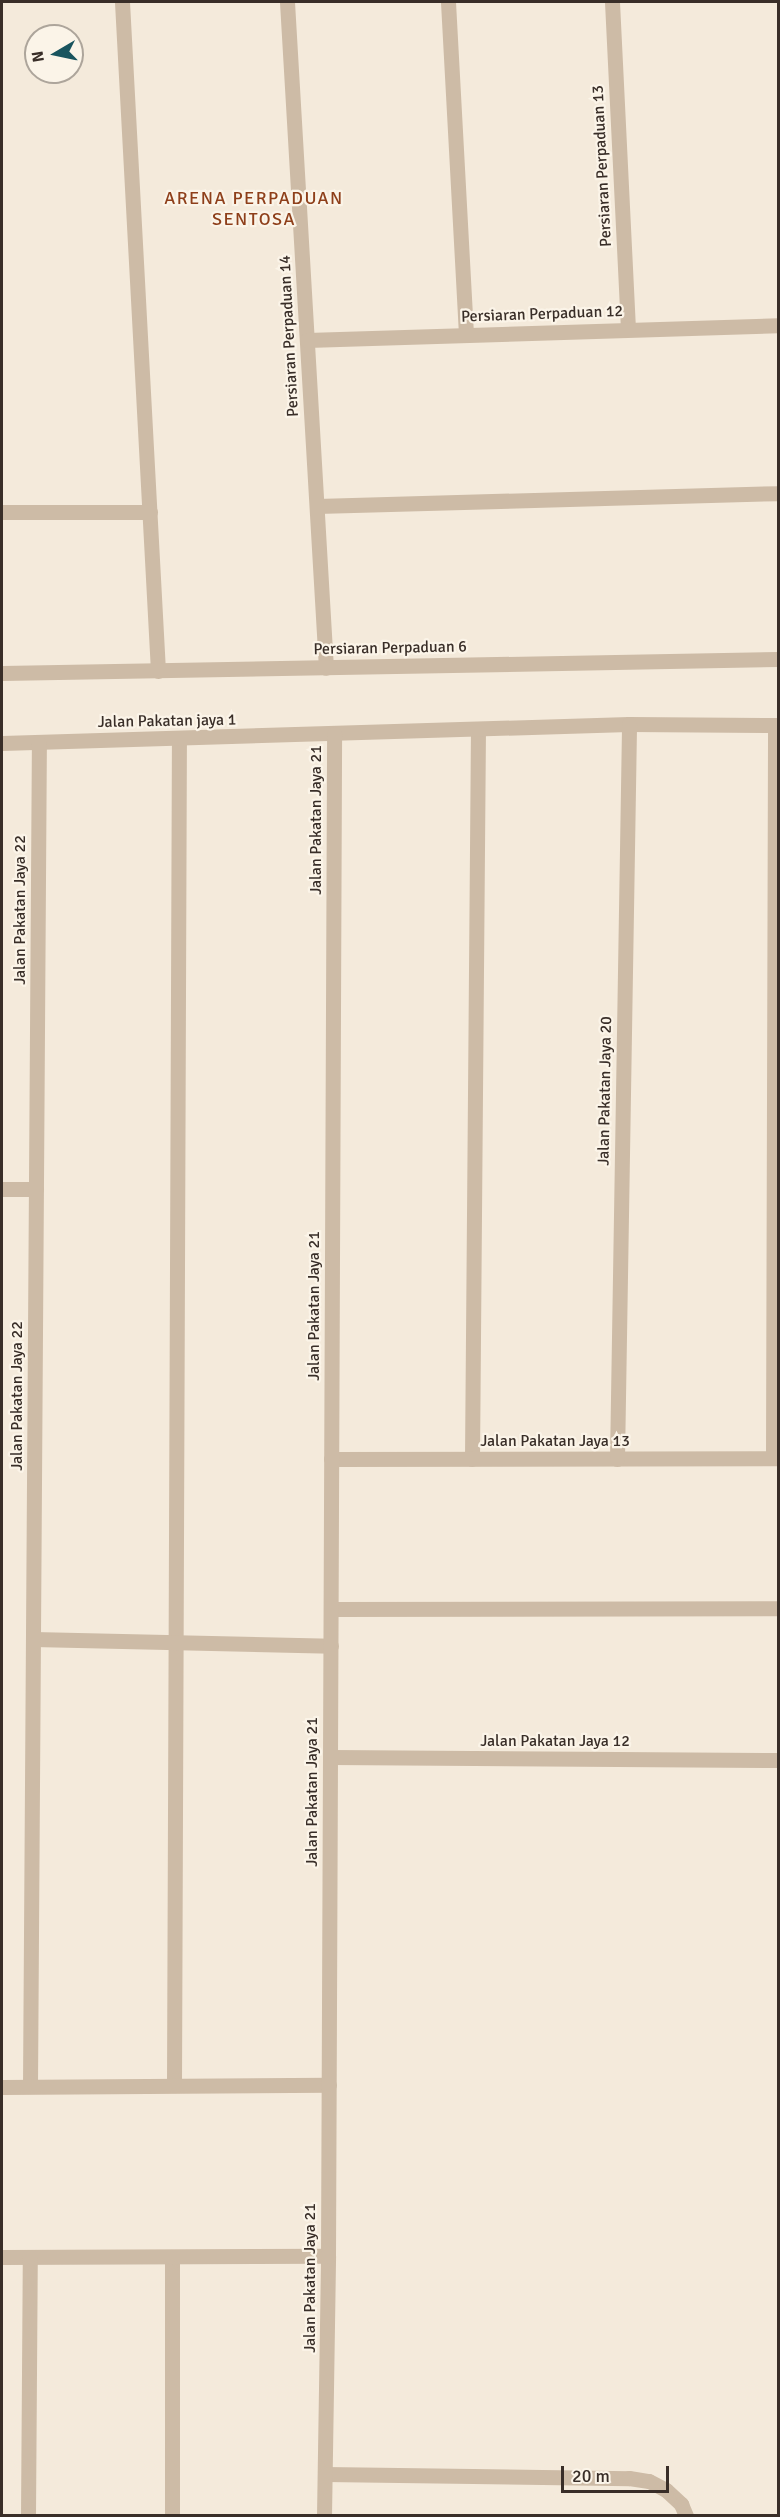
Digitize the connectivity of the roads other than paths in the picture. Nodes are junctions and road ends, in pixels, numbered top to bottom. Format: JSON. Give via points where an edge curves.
{"nodes":[{"id":1,"x":122,"y":2,"type":"edge"},
{"id":2,"x":287,"y":2,"type":"edge"},
{"id":3,"x":448,"y":2,"type":"edge"},
{"id":4,"x":612,"y":2,"type":"edge"},
{"id":5,"x":778,"y":325,"type":"edge"},
{"id":6,"x":628,"y":329,"type":"junction"},
{"id":7,"x":466,"y":334,"type":"junction"},
{"id":8,"x":307,"y":340,"type":"junction"},
{"id":9,"x":778,"y":493,"type":"edge"},
{"id":10,"x":316,"y":506,"type":"junction"},
{"id":11,"x":2,"y":512,"type":"edge"},
{"id":12,"x":150,"y":512,"type":"junction"},
{"id":13,"x":778,"y":659,"type":"edge"},
{"id":14,"x":326,"y":668,"type":"junction"},
{"id":15,"x":158,"y":671,"type":"junction"},
{"id":16,"x":2,"y":673,"type":"edge"},
{"id":17,"x":629,"y":724,"type":"junction"},
{"id":18,"x":777,"y":725,"type":"edge"},
{"id":19,"x":478,"y":729,"type":"junction"},
{"id":20,"x":334,"y":734,"type":"junction"},
{"id":21,"x":179,"y":739,"type":"junction"},
{"id":22,"x":2,"y":743,"type":"edge"},
{"id":23,"x":39,"y":743,"type":"junction"},
{"id":24,"x":2,"y":1189,"type":"edge"},
{"id":25,"x":36,"y":1189,"type":"junction"},
{"id":26,"x":776,"y":1458,"type":"edge"},
{"id":27,"x":332,"y":1459,"type":"junction"},
{"id":28,"x":472,"y":1459,"type":"junction"},
{"id":29,"x":617,"y":1459,"type":"junction"},
{"id":30,"x":778,"y":1608,"type":"edge"},
{"id":31,"x":331,"y":1609,"type":"junction"},
{"id":32,"x":33,"y":1639,"type":"junction"},
{"id":33,"x":176,"y":1644,"type":"junction"},
{"id":34,"x":331,"y":1646,"type":"junction"},
{"id":35,"x":331,"y":1757,"type":"junction"},
{"id":36,"x":778,"y":1760,"type":"edge"},
{"id":37,"x":174,"y":2085,"type":"junction"},
{"id":38,"x":329,"y":2085,"type":"junction"},
{"id":39,"x":30,"y":2086,"type":"junction"},
{"id":40,"x":2,"y":2087,"type":"edge"},
{"id":41,"x":328,"y":2256,"type":"junction"},
{"id":42,"x":2,"y":2257,"type":"edge"},
{"id":43,"x":30,"y":2257,"type":"junction"},
{"id":44,"x":172,"y":2257,"type":"junction"},
{"id":45,"x":325,"y":2474,"type":"junction"},
{"id":46,"x":28,"y":2516,"type":"edge"},
{"id":47,"x":172,"y":2516,"type":"edge"},
{"id":48,"x":324,"y":2516,"type":"edge"},
{"id":49,"x":686,"y":2516,"type":"edge"}],
"edges":[{"from":1,"to":12,"type":"street"},
{"from":2,"to":8,"type":"street","name":"Persiaran Perpaduan 14"},
{"from":3,"to":7,"type":"street"},
{"from":4,"to":6,"type":"street","name":"Persiaran Perpaduan 13"},
{"from":5,"to":6,"type":"street","name":"Persiaran Perpaduan 12"},
{"from":6,"to":7,"type":"street","name":"Persiaran Perpaduan 12"},
{"from":7,"to":8,"type":"street","name":"Persiaran Perpaduan 12"},
{"from":8,"to":10,"type":"street","name":"Persiaran Perpaduan 14"},
{"from":9,"to":10,"type":"street"},
{"from":10,"to":14,"type":"street","name":"Persiaran Perpaduan 14"},
{"from":11,"to":12,"type":"street"},
{"from":12,"to":15,"type":"street"},
{"from":13,"to":14,"type":"street","name":"Persiaran Perpaduan 6"},
{"from":14,"to":15,"type":"street","name":"Persiaran Perpaduan 6"},
{"from":15,"to":16,"type":"street","name":"Persiaran Perpaduan 6"},
{"from":17,"to":18,"type":"street","name":"Jalan Pakatan jaya 1"},
{"from":17,"to":19,"type":"street","name":"Jalan Pakatan jaya 1"},
{"from":17,"to":29,"type":"street","name":"Jalan Pakatan Jaya 20"},
{"from":18,"to":26,"type":"street"},
{"from":19,"to":20,"type":"street","name":"Jalan Pakatan jaya 1"},
{"from":19,"to":28,"type":"street"},
{"from":20,"to":21,"type":"street","name":"Jalan Pakatan jaya 1"},
{"from":20,"to":27,"type":"street","name":"Jalan Pakatan Jaya 21"},
{"from":21,"to":23,"type":"street","name":"Jalan Pakatan jaya 1"},
{"from":21,"to":33,"type":"street"},
{"from":22,"to":23,"type":"street","name":"Jalan Pakatan jaya 1"},
{"from":23,"to":25,"type":"street","name":"Jalan Pakatan Jaya 22"},
{"from":24,"to":25,"type":"street"},
{"from":25,"to":32,"type":"street","name":"Jalan Pakatan Jaya 22"},
{"from":26,"to":29,"type":"street","name":"Jalan Pakatan Jaya 13"},
{"from":27,"to":28,"type":"street","name":"Jalan Pakatan Jaya 13"},
{"from":27,"to":31,"type":"street","name":"Jalan Pakatan Jaya 21"},
{"from":28,"to":29,"type":"street","name":"Jalan Pakatan Jaya 13"},
{"from":30,"to":31,"type":"street"},
{"from":31,"to":34,"type":"street","name":"Jalan Pakatan Jaya 21"},
{"from":32,"to":33,"type":"street"},
{"from":32,"to":39,"type":"street","name":"Jalan Pakatan Jaya 22"},
{"from":33,"to":34,"type":"street"},
{"from":33,"to":37,"type":"street"},
{"from":34,"to":35,"type":"street","name":"Jalan Pakatan Jaya 21"},
{"from":35,"to":36,"type":"street","name":"Jalan Pakatan Jaya 12"},
{"from":35,"to":38,"type":"street","name":"Jalan Pakatan Jaya 21"},
{"from":37,"to":38,"type":"street"},
{"from":37,"to":39,"type":"street"},
{"from":38,"to":41,"type":"street","name":"Jalan Pakatan Jaya 21"},
{"from":39,"to":40,"type":"street"},
{"from":41,"to":44,"type":"street"},
{"from":41,"to":45,"type":"street","name":"Jalan Pakatan Jaya 21"},
{"from":42,"to":43,"type":"street"},
{"from":43,"to":44,"type":"street"},
{"from":43,"to":46,"type":"street"},
{"from":44,"to":47,"type":"street"},
{"from":45,"to":48,"type":"street","name":"Jalan Pakatan Jaya 21"},
{"from":45,"to":49,"type":"street","via":[[630,2478],[649,2481],[666,2490],[681,2504]]}]}
